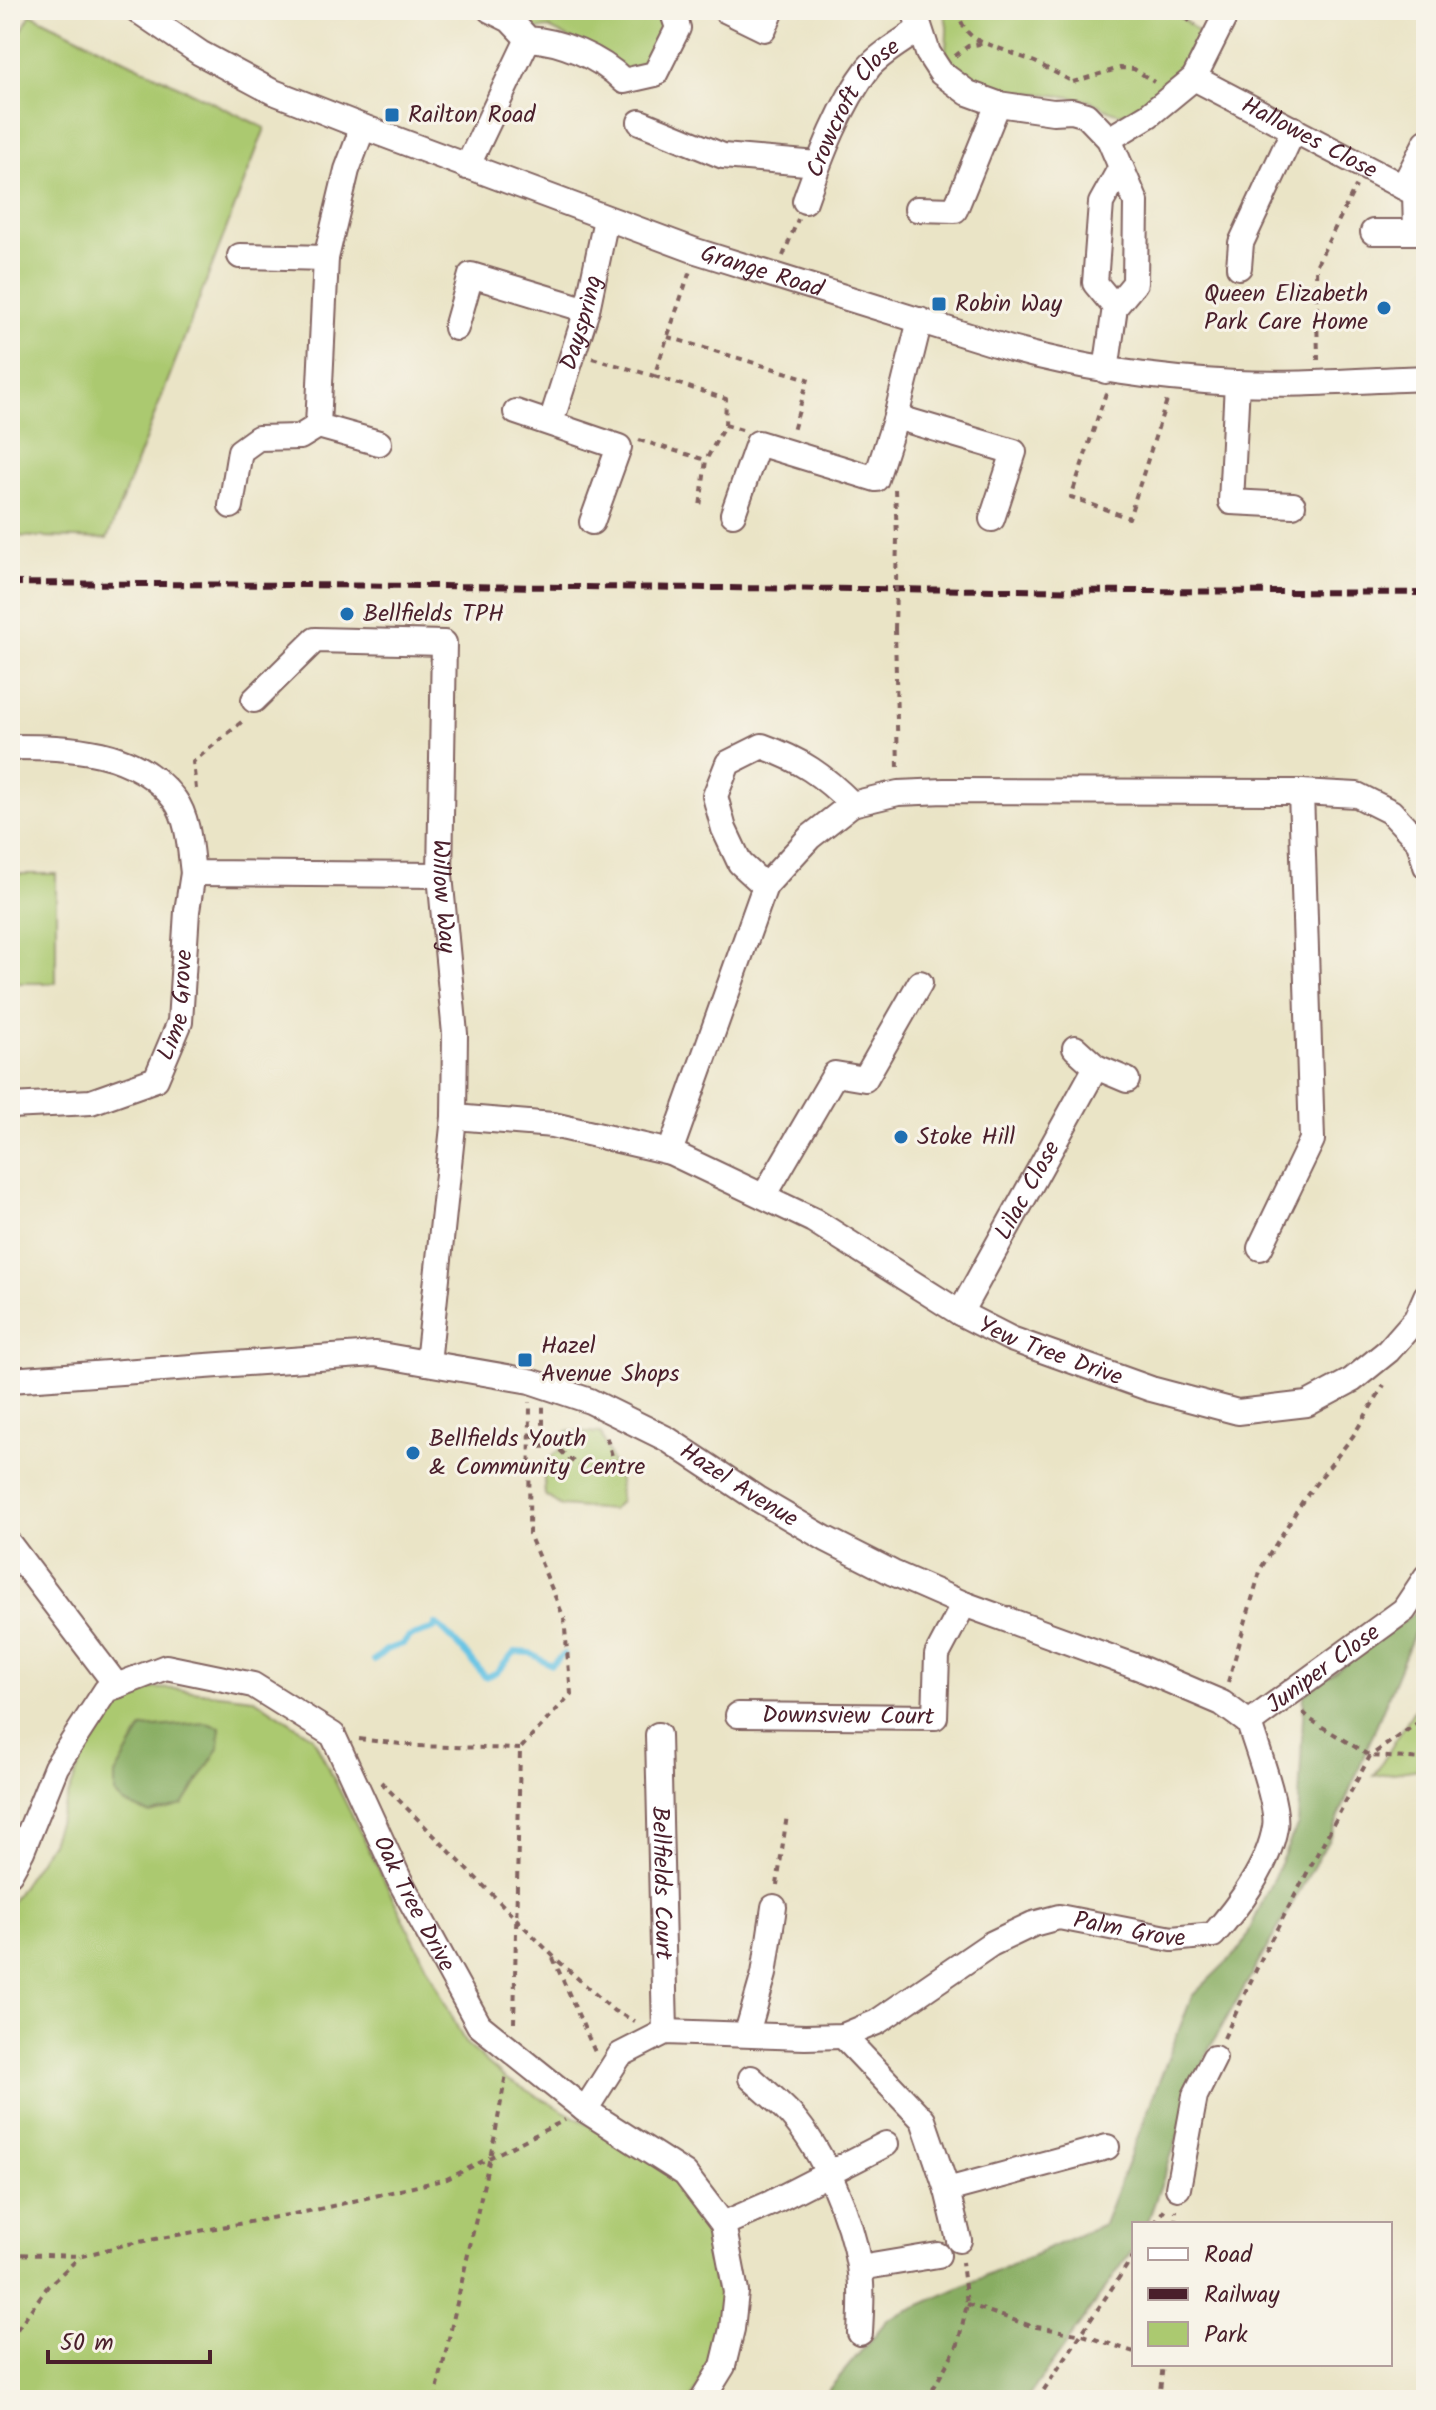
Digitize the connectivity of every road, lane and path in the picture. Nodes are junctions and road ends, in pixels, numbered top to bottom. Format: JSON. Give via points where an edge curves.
{"nodes":[{"id":1,"x":490,"y":10,"type":"edge"},
{"id":2,"x":672,"y":10,"type":"edge"},
{"id":3,"x":725,"y":10,"type":"edge"},
{"id":4,"x":772,"y":10,"type":"edge"},
{"id":5,"x":957,"y":10,"type":"edge"},
{"id":6,"x":1228,"y":10,"type":"edge"},
{"id":7,"x":144,"y":12,"type":"edge"},
{"id":8,"x":916,"y":20,"type":"edge"},
{"id":9,"x":528,"y":39,"type":"junction"},
{"id":10,"x":985,"y":43,"type":"junction"},
{"id":11,"x":941,"y":73,"type":"junction"},
{"id":12,"x":1194,"y":78,"type":"junction"},
{"id":13,"x":1073,"y":82,"type":"junction"},
{"id":14,"x":1170,"y":97,"type":"junction"},
{"id":15,"x":998,"y":104,"type":"junction"},
{"id":16,"x":1072,"y":111,"type":"junction"},
{"id":17,"x":640,"y":122,"type":"dead end"},
{"id":18,"x":363,"y":127,"type":"junction"},
{"id":19,"x":1294,"y":129,"type":"junction"},
{"id":20,"x":1109,"y":139,"type":"junction"},
{"id":21,"x":1426,"y":142,"type":"edge"},
{"id":22,"x":818,"y":164,"type":"junction"},
{"id":23,"x":1366,"y":166,"type":"junction"},
{"id":24,"x":467,"y":167,"type":"junction"},
{"id":25,"x":1121,"y":167,"type":"junction"},
{"id":26,"x":1415,"y":193,"type":"edge"},
{"id":27,"x":805,"y":201,"type":"joint"},
{"id":28,"x":917,"y":209,"type":"dead end"},
{"id":29,"x":606,"y":219,"type":"junction"},
{"id":30,"x":1373,"y":232,"type":"dead end"},
{"id":31,"x":696,"y":251,"type":"junction"},
{"id":32,"x":240,"y":256,"type":"dead end"},
{"id":33,"x":326,"y":258,"type":"junction"},
{"id":34,"x":1239,"y":267,"type":"dead end"},
{"id":35,"x":775,"y":277,"type":"junction"},
{"id":36,"x":1115,"y":307,"type":"junction"},
{"id":37,"x":587,"y":310,"type":"junction"},
{"id":38,"x":920,"y":320,"type":"junction"},
{"id":39,"x":456,"y":328,"type":"dead end"},
{"id":40,"x":668,"y":337,"type":"junction"},
{"id":41,"x":575,"y":352,"type":"junction"},
{"id":42,"x":1109,"y":371,"type":"junction"},
{"id":43,"x":654,"y":376,"type":"junction"},
{"id":44,"x":1426,"y":378,"type":"edge"},
{"id":45,"x":1174,"y":379,"type":"junction"},
{"id":46,"x":1318,"y":381,"type":"junction"},
{"id":47,"x":1237,"y":383,"type":"junction"},
{"id":48,"x":516,"y":412,"type":"dead end"},
{"id":49,"x":896,"y":417,"type":"junction"},
{"id":50,"x":551,"y":422,"type":"junction"},
{"id":51,"x":725,"y":425,"type":"junction"},
{"id":52,"x":318,"y":426,"type":"junction"},
{"id":53,"x":751,"y":432,"type":"dead end"},
{"id":54,"x":790,"y":441,"type":"dead end"},
{"id":55,"x":379,"y":443,"type":"dead end"},
{"id":56,"x":619,"y":447,"type":"junction"},
{"id":57,"x":706,"y":460,"type":"junction"},
{"id":58,"x":876,"y":479,"type":"junction"},
{"id":59,"x":1293,"y":505,"type":"dead end"},
{"id":60,"x":231,"y":506,"type":"dead end"},
{"id":61,"x":700,"y":507,"type":"dead end"},
{"id":62,"x":733,"y":514,"type":"dead end"},
{"id":63,"x":992,"y":519,"type":"dead end"},
{"id":64,"x":592,"y":522,"type":"dead end"},
{"id":65,"x":254,"y":700,"type":"joint"},
{"id":66,"x":10,"y":747,"type":"edge"},
{"id":67,"x":163,"y":788,"type":"junction"},
{"id":68,"x":196,"y":789,"type":"joint"},
{"id":69,"x":1301,"y":792,"type":"junction"},
{"id":70,"x":898,"y":793,"type":"junction"},
{"id":71,"x":852,"y":804,"type":"junction"},
{"id":72,"x":1426,"y":866,"type":"edge"},
{"id":73,"x":193,"y":873,"type":"junction"},
{"id":74,"x":440,"y":875,"type":"junction"},
{"id":75,"x":765,"y":886,"type":"junction"},
{"id":76,"x":920,"y":983,"type":"dead end"},
{"id":77,"x":1075,"y":1048,"type":"dead end"},
{"id":78,"x":1096,"y":1067,"type":"junction"},
{"id":79,"x":1127,"y":1080,"type":"dead end"},
{"id":80,"x":10,"y":1106,"type":"edge"},
{"id":81,"x":454,"y":1117,"type":"junction"},
{"id":82,"x":670,"y":1152,"type":"junction"},
{"id":83,"x":764,"y":1196,"type":"junction"},
{"id":84,"x":1260,"y":1248,"type":"dead end"},
{"id":85,"x":1426,"y":1296,"type":"edge"},
{"id":86,"x":960,"y":1313,"type":"junction"},
{"id":87,"x":1388,"y":1351,"type":"junction"},
{"id":88,"x":428,"y":1363,"type":"junction"},
{"id":89,"x":10,"y":1380,"type":"edge"},
{"id":90,"x":530,"y":1381,"type":"junction"},
{"id":91,"x":543,"y":1406,"type":"dead end"},
{"id":92,"x":603,"y":1426,"type":"dead end"},
{"id":93,"x":529,"y":1431,"type":"junction"},
{"id":94,"x":543,"y":1433,"type":"junction"},
{"id":95,"x":10,"y":1545,"type":"edge"},
{"id":96,"x":1426,"y":1577,"type":"edge"},
{"id":97,"x":964,"y":1604,"type":"junction"},
{"id":98,"x":117,"y":1686,"type":"junction"},
{"id":99,"x":1288,"y":1695,"type":"junction"},
{"id":100,"x":1222,"y":1703,"type":"junction"},
{"id":101,"x":738,"y":1715,"type":"dead end"},
{"id":102,"x":1426,"y":1717,"type":"edge"},
{"id":103,"x":1249,"y":1723,"type":"junction"},
{"id":104,"x":333,"y":1735,"type":"junction"},
{"id":105,"x":658,"y":1735,"type":"dead end"},
{"id":106,"x":520,"y":1749,"type":"junction"},
{"id":107,"x":1370,"y":1756,"type":"junction"},
{"id":108,"x":1426,"y":1759,"type":"edge"},
{"id":109,"x":379,"y":1781,"type":"dead end"},
{"id":110,"x":787,"y":1815,"type":"dead end"},
{"id":111,"x":10,"y":1873,"type":"edge"},
{"id":112,"x":774,"y":1907,"type":"joint"},
{"id":113,"x":516,"y":1920,"type":"junction"},
{"id":114,"x":551,"y":1953,"type":"junction"},
{"id":115,"x":665,"y":2026,"type":"junction"},
{"id":116,"x":747,"y":2033,"type":"junction"},
{"id":117,"x":843,"y":2036,"type":"junction"},
{"id":118,"x":513,"y":2051,"type":"junction"},
{"id":119,"x":1214,"y":2058,"type":"joint"},
{"id":120,"x":606,"y":2076,"type":"junction"},
{"id":121,"x":751,"y":2078,"type":"dead end"},
{"id":122,"x":585,"y":2110,"type":"junction"},
{"id":123,"x":886,"y":2144,"type":"dead end"},
{"id":124,"x":1107,"y":2147,"type":"dead end"},
{"id":125,"x":490,"y":2158,"type":"junction"},
{"id":126,"x":828,"y":2175,"type":"junction"},
{"id":127,"x":1178,"y":2188,"type":"dead end"},
{"id":128,"x":947,"y":2190,"type":"junction"},
{"id":129,"x":723,"y":2224,"type":"junction"},
{"id":130,"x":959,"y":2240,"type":"joint"},
{"id":131,"x":10,"y":2254,"type":"edge"},
{"id":132,"x":938,"y":2255,"type":"dead end"},
{"id":133,"x":82,"y":2256,"type":"junction"},
{"id":134,"x":1132,"y":2258,"type":"edge"},
{"id":135,"x":860,"y":2268,"type":"junction"},
{"id":136,"x":967,"y":2304,"type":"junction"},
{"id":137,"x":860,"y":2333,"type":"dead end"},
{"id":138,"x":1083,"y":2335,"type":"junction"},
{"id":139,"x":10,"y":2339,"type":"edge"},
{"id":140,"x":1132,"y":2351,"type":"edge"},
{"id":141,"x":1163,"y":2366,"type":"edge"},
{"id":142,"x":435,"y":2400,"type":"edge"},
{"id":143,"x":702,"y":2400,"type":"edge"},
{"id":144,"x":927,"y":2400,"type":"edge"},
{"id":145,"x":1037,"y":2400,"type":"edge"},
{"id":146,"x":1159,"y":2400,"type":"edge"}],
"edges":[{"from":1,"to":9,"type":"street","via":[[510,20]]},
{"from":2,"to":9,"type":"street","via":[[678,28],[655,74],[624,81],[611,68],[550,40]]},
{"from":3,"to":4,"type":"street","via":[[764,29]]},
{"from":5,"to":10,"type":"path","via":[[971,37]]},
{"from":6,"to":12,"type":"street"},
{"from":7,"to":18,"type":"street","name":"Grange Road","via":[[200,53],[271,91]]},
{"from":8,"to":11,"type":"street"},
{"from":8,"to":22,"type":"street","name":"Crowcroft Close","via":[[871,65]]},
{"from":9,"to":24,"type":"street"},
{"from":10,"to":11,"type":"path","via":[[968,46]]},
{"from":10,"to":13,"type":"path"},
{"from":11,"to":15,"type":"street","via":[[968,93]]},
{"from":12,"to":14,"type":"street"},
{"from":12,"to":19,"type":"street","name":"Hallowes Close"},
{"from":13,"to":14,"type":"path","via":[[1106,70],[1134,69]]},
{"from":13,"to":16,"type":"path"},
{"from":14,"to":20,"type":"street"},
{"from":15,"to":16,"type":"street"},
{"from":15,"to":28,"type":"street","via":[[955,210]]},
{"from":16,"to":20,"type":"street","via":[[1086,115]]},
{"from":17,"to":22,"type":"street","via":[[723,156]]},
{"from":18,"to":24,"type":"street","name":"Grange Road"},
{"from":18,"to":33,"type":"street"},
{"from":19,"to":23,"type":"street","name":"Hallowes Close"},
{"from":19,"to":34,"type":"street","via":[[1241,243]]},
{"from":20,"to":25,"type":"street"},
{"from":21,"to":26,"type":"street"},
{"from":22,"to":27,"type":"street","name":"Crowcroft Close"},
{"from":23,"to":26,"type":"street","name":"Hallowes Close"},
{"from":23,"to":46,"type":"path","via":[[1316,266]]},
{"from":24,"to":29,"type":"street","name":"Grange Road"},
{"from":25,"to":36,"type":"street","via":[[1136,202],[1135,283]]},
{"from":25,"to":36,"type":"street","via":[[1101,203],[1095,283]]},
{"from":26,"to":30,"type":"street","via":[[1416,232]]},
{"from":27,"to":35,"type":"path"},
{"from":29,"to":31,"type":"street","name":"Grange Road"},
{"from":29,"to":37,"type":"street","name":"Dayspring"},
{"from":31,"to":35,"type":"street","name":"Grange Road"},
{"from":31,"to":40,"type":"path"},
{"from":32,"to":33,"type":"street"},
{"from":33,"to":52,"type":"street"},
{"from":35,"to":38,"type":"street","name":"Grange Road"},
{"from":36,"to":42,"type":"street"},
{"from":37,"to":39,"type":"street","via":[[471,275]]},
{"from":37,"to":41,"type":"street","name":"Dayspring"},
{"from":38,"to":42,"type":"street","name":"Grange Road","via":[[1046,359]]},
{"from":38,"to":49,"type":"street"},
{"from":40,"to":43,"type":"path"},
{"from":40,"to":54,"type":"path","via":[[808,379]]},
{"from":41,"to":43,"type":"path"},
{"from":41,"to":50,"type":"street","name":"Dayspring"},
{"from":42,"to":45,"type":"street","name":"Grange Road"},
{"from":42,"to":45,"type":"path","via":[[1071,497],[1129,518]]},
{"from":43,"to":51,"type":"path","via":[[726,399]]},
{"from":44,"to":46,"type":"street","name":"Grange Road"},
{"from":45,"to":47,"type":"street","name":"Grange Road"},
{"from":46,"to":47,"type":"street","name":"Grange Road"},
{"from":47,"to":59,"type":"street","via":[[1231,502]]},
{"from":48,"to":50,"type":"street"},
{"from":49,"to":58,"type":"street"},
{"from":49,"to":63,"type":"street","via":[[1014,452]]},
{"from":50,"to":56,"type":"street"},
{"from":51,"to":53,"type":"path"},
{"from":51,"to":57,"type":"path"},
{"from":52,"to":55,"type":"street"},
{"from":52,"to":60,"type":"street","via":[[300,437],[258,438],[240,451]]},
{"from":56,"to":57,"type":"path","via":[[622,435]]},
{"from":56,"to":64,"type":"street"},
{"from":57,"to":61,"type":"path"},
{"from":58,"to":62,"type":"street","via":[[758,443]]},
{"from":58,"to":70,"type":"path","bridge":true,"via":[[895,488]]},
{"from":65,"to":68,"type":"path","via":[[249,716],[193,762]]},
{"from":65,"to":74,"type":"street","name":"Willow Way","via":[[315,640],[444,643]]},
{"from":66,"to":67,"type":"street","name":"Lime Grove","via":[[106,754],[138,766]]},
{"from":67,"to":68,"type":"street"},
{"from":67,"to":73,"type":"street","name":"Lime Grove","via":[[177,802]]},
{"from":69,"to":70,"type":"street"},
{"from":69,"to":72,"type":"street","via":[[1357,795],[1391,812],[1419,842]]},
{"from":69,"to":84,"type":"street","via":[[1312,1140]]},
{"from":70,"to":71,"type":"street"},
{"from":71,"to":75,"type":"street","via":[[810,837]]},
{"from":71,"to":75,"type":"street","via":[[826,778],[762,746],[728,763],[715,796],[724,829],[740,863]]},
{"from":73,"to":74,"type":"street"},
{"from":73,"to":80,"type":"street","name":"Lime Grove","via":[[180,1022],[156,1079],[91,1102]]},
{"from":74,"to":81,"type":"street","name":"Willow Way","via":[[455,1034]]},
{"from":75,"to":82,"type":"street"},
{"from":76,"to":83,"type":"street","via":[[865,1079],[835,1074]]},
{"from":77,"to":78,"type":"street"},
{"from":78,"to":79,"type":"street"},
{"from":78,"to":86,"type":"street","name":"Lilac Close"},
{"from":81,"to":82,"type":"street","name":"Yew Tree Drive","via":[[553,1125]]},
{"from":81,"to":88,"type":"street","name":"Willow Way"},
{"from":82,"to":83,"type":"street","name":"Yew Tree Drive"},
{"from":83,"to":86,"type":"street","name":"Yew Tree Drive","via":[[813,1220]]},
{"from":85,"to":87,"type":"street","name":"Yew Tree Drive","via":[[1416,1319]]},
{"from":86,"to":87,"type":"street","name":"Yew Tree Drive","via":[[1066,1361],[1238,1412],[1307,1404],[1352,1380]]},
{"from":87,"to":100,"type":"path","via":[[1399,1362],[1261,1568]]},
{"from":88,"to":89,"type":"street","name":"Hazel Avenue","via":[[375,1354]]},
{"from":88,"to":90,"type":"street","name":"Hazel Avenue"},
{"from":90,"to":93,"type":"path"},
{"from":90,"to":97,"type":"street","name":"Hazel Avenue","via":[[590,1401],[667,1439],[826,1539]]},
{"from":91,"to":94,"type":"path"},
{"from":92,"to":94,"type":"path","via":[[615,1466],[573,1464]]},
{"from":93,"to":94,"type":"path","via":[[543,1451]]},
{"from":93,"to":106,"type":"path","via":[[529,1534],[564,1618],[571,1694]]},
{"from":95,"to":98,"type":"street"},
{"from":96,"to":99,"type":"street","name":"Juniper Close","via":[[1404,1610]]},
{"from":97,"to":100,"type":"street","name":"Hazel Avenue"},
{"from":97,"to":101,"type":"street","name":"Downsview Court","via":[[937,1655],[935,1717]]},
{"from":98,"to":104,"type":"street","via":[[166,1667],[253,1685]]},
{"from":98,"to":111,"type":"street","via":[[106,1690],[56,1767]]},
{"from":99,"to":103,"type":"street","name":"Juniper Close"},
{"from":99,"to":107,"type":"path","via":[[1311,1720]]},
{"from":100,"to":103,"type":"street","name":"Hazel Avenue"},
{"from":102,"to":107,"type":"path"},
{"from":103,"to":117,"type":"street","name":"Palm Grove","via":[[1276,1825],[1244,1900],[1213,1935],[1172,1939],[1059,1917],[1033,1924],[991,1944],[877,2022]]},
{"from":104,"to":106,"type":"path","via":[[417,1746]]},
{"from":104,"to":118,"type":"street","name":"Oak Tree Drive","via":[[400,1881],[479,2025]]},
{"from":105,"to":115,"type":"street","name":"Bellfields Court"},
{"from":106,"to":113,"type":"path"},
{"from":107,"to":108,"type":"path"},
{"from":107,"to":119,"type":"path"},
{"from":109,"to":113,"type":"path"},
{"from":110,"to":112,"type":"path"},
{"from":112,"to":116,"type":"street","via":[[764,1974]]},
{"from":113,"to":114,"type":"path"},
{"from":113,"to":118,"type":"path"},
{"from":114,"to":115,"type":"path","via":[[614,2011],[637,2022]]},
{"from":114,"to":120,"type":"path"},
{"from":115,"to":116,"type":"street","name":"Palm Grove"},
{"from":115,"to":120,"type":"street","name":"Palm Grove","via":[[620,2055]]},
{"from":116,"to":117,"type":"street","name":"Palm Grove"},
{"from":117,"to":128,"type":"street","via":[[923,2120]]},
{"from":118,"to":122,"type":"street","name":"Oak Tree Drive"},
{"from":118,"to":125,"type":"path"},
{"from":119,"to":127,"type":"street","via":[[1195,2096]]},
{"from":120,"to":122,"type":"street","name":"Palm Grove"},
{"from":121,"to":126,"type":"street","via":[[791,2115]]},
{"from":122,"to":125,"type":"path"},
{"from":122,"to":129,"type":"street","name":"Oak Tree Drive","via":[[685,2174]]},
{"from":123,"to":126,"type":"street"},
{"from":124,"to":128,"type":"street"},
{"from":125,"to":133,"type":"path","via":[[447,2179]]},
{"from":125,"to":142,"type":"path"},
{"from":126,"to":129,"type":"street"},
{"from":126,"to":135,"type":"street"},
{"from":128,"to":130,"type":"street"},
{"from":129,"to":143,"type":"street","name":"Oak Tree Drive","via":[[736,2292],[732,2329],[723,2366]]},
{"from":130,"to":136,"type":"path"},
{"from":131,"to":133,"type":"path"},
{"from":132,"to":135,"type":"street"},
{"from":133,"to":139,"type":"path","via":[[48,2286]]},
{"from":134,"to":138,"type":"path"},
{"from":135,"to":137,"type":"street"},
{"from":136,"to":138,"type":"path","via":[[1031,2326]]},
{"from":136,"to":144,"type":"path","via":[[958,2344]]},
{"from":138,"to":140,"type":"path"},
{"from":138,"to":145,"type":"path"},
{"from":141,"to":146,"type":"path"}]}
